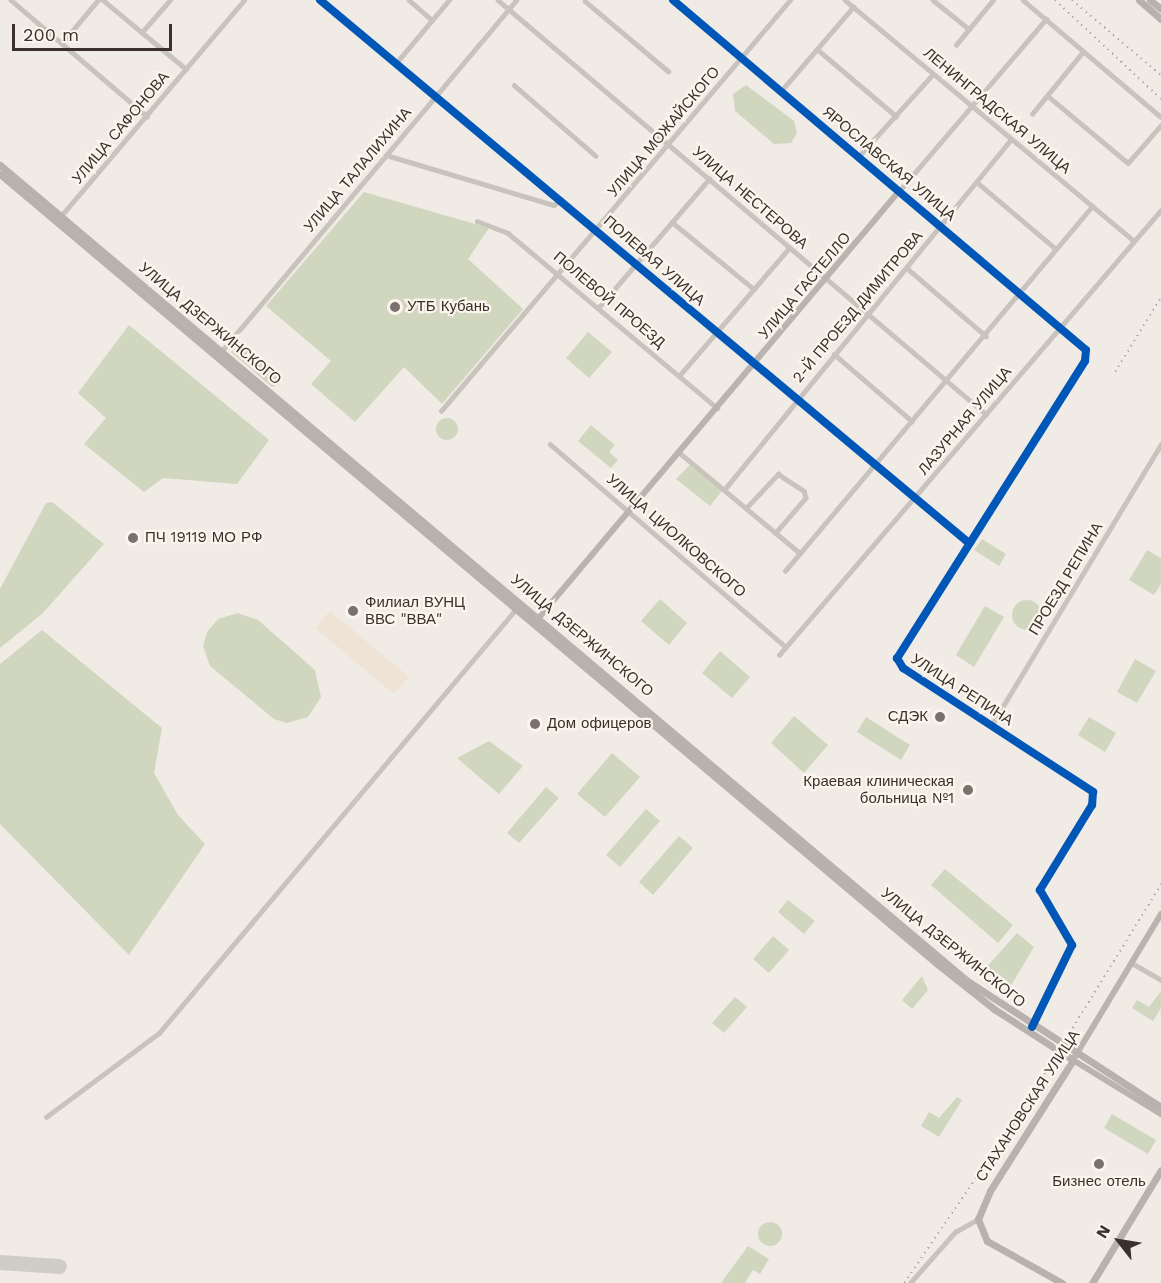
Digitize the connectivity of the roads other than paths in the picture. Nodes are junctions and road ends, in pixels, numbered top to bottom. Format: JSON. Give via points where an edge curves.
{"nodes":[{"id":1,"x":11,"y":0,"type":"edge"},
{"id":2,"x":24,"y":0,"type":"edge"},
{"id":3,"x":98,"y":0,"type":"edge"},
{"id":4,"x":103,"y":0,"type":"edge"},
{"id":5,"x":170,"y":0,"type":"edge"},
{"id":6,"x":320,"y":0,"type":"edge"},
{"id":7,"x":409,"y":0,"type":"edge"},
{"id":8,"x":449,"y":0,"type":"edge"},
{"id":9,"x":498,"y":0,"type":"edge"},
{"id":10,"x":516,"y":0,"type":"edge"},
{"id":11,"x":673,"y":0,"type":"edge"},
{"id":12,"x":790,"y":0,"type":"edge"},
{"id":13,"x":845,"y":0,"type":"edge"},
{"id":14,"x":933,"y":0,"type":"edge"},
{"id":15,"x":993,"y":0,"type":"edge"},
{"id":16,"x":1023,"y":0,"type":"edge"},
{"id":17,"x":1139,"y":0,"type":"edge"},
{"id":18,"x":1150,"y":0,"type":"edge"},
{"id":19,"x":241,"y":1,"type":"edge"},
{"id":20,"x":585,"y":1,"type":"edge"},
{"id":21,"x":18,"y":7,"type":"junction"},
{"id":22,"x":853,"y":7,"type":"junction"},
{"id":23,"x":509,"y":9,"type":"junction"},
{"id":24,"x":1161,"y":9,"type":"edge"},
{"id":25,"x":1046,"y":19,"type":"junction"},
{"id":26,"x":1161,"y":19,"type":"edge"},
{"id":27,"x":432,"y":20,"type":"junction"},
{"id":28,"x":969,"y":29,"type":"junction"},
{"id":29,"x":142,"y":32,"type":"junction"},
{"id":30,"x":62,"y":44,"type":"junction"},
{"id":31,"x":956,"y":45,"type":"dead end"},
{"id":32,"x":817,"y":49,"type":"junction"},
{"id":33,"x":1082,"y":53,"type":"junction"},
{"id":34,"x":742,"y":58,"type":"junction"},
{"id":35,"x":397,"y":62,"type":"junction"},
{"id":36,"x":186,"y":69,"type":"junction"},
{"id":37,"x":668,"y":71,"type":"dead end"},
{"id":38,"x":933,"y":74,"type":"junction"},
{"id":39,"x":514,"y":85,"type":"dead end"},
{"id":40,"x":781,"y":91,"type":"junction"},
{"id":41,"x":436,"y":96,"type":"junction"},
{"id":42,"x":1048,"y":96,"type":"junction"},
{"id":43,"x":973,"y":108,"type":"junction"},
{"id":44,"x":1032,"y":114,"type":"dead end"},
{"id":45,"x":147,"y":116,"type":"junction"},
{"id":46,"x":896,"y":116,"type":"junction"},
{"id":47,"x":1161,"y":117,"type":"edge"},
{"id":48,"x":1161,"y":125,"type":"edge"},
{"id":49,"x":1011,"y":139,"type":"junction"},
{"id":50,"x":669,"y":146,"type":"junction"},
{"id":51,"x":386,"y":155,"type":"junction"},
{"id":52,"x":596,"y":156,"type":"dead end"},
{"id":53,"x":859,"y":156,"type":"junction"},
{"id":54,"x":0,"y":165,"type":"edge"},
{"id":55,"x":0,"y":174,"type":"edge"},
{"id":56,"x":709,"y":178,"type":"junction"},
{"id":57,"x":978,"y":183,"type":"junction"},
{"id":58,"x":900,"y":190,"type":"junction"},
{"id":59,"x":561,"y":199,"type":"junction"},
{"id":60,"x":1092,"y":206,"type":"junction"},
{"id":61,"x":1161,"y":210,"type":"edge"},
{"id":62,"x":61,"y":216,"type":"junction"},
{"id":63,"x":477,"y":221,"type":"dead end"},
{"id":64,"x":672,"y":222,"type":"junction"},
{"id":65,"x":941,"y":226,"type":"junction"},
{"id":66,"x":598,"y":229,"type":"junction"},
{"id":67,"x":1134,"y":241,"type":"junction"},
{"id":68,"x":789,"y":248,"type":"junction"},
{"id":69,"x":1056,"y":249,"type":"junction"},
{"id":70,"x":637,"y":263,"type":"junction"},
{"id":71,"x":908,"y":269,"type":"junction"},
{"id":72,"x":560,"y":275,"type":"junction"},
{"id":73,"x":826,"y":279,"type":"junction"},
{"id":74,"x":754,"y":289,"type":"junction"},
{"id":75,"x":1021,"y":293,"type":"junction"},
{"id":76,"x":599,"y":307,"type":"junction"},
{"id":77,"x":869,"y":314,"type":"junction"},
{"id":78,"x":1060,"y":327,"type":"junction"},
{"id":79,"x":717,"y":332,"type":"junction"},
{"id":80,"x":986,"y":336,"type":"junction"},
{"id":81,"x":1086,"y":350,"type":"joint"},
{"id":82,"x":220,"y":353,"type":"junction"},
{"id":83,"x":834,"y":354,"type":"junction"},
{"id":84,"x":755,"y":364,"type":"junction"},
{"id":85,"x":679,"y":376,"type":"junction"},
{"id":86,"x":948,"y":382,"type":"junction"},
{"id":87,"x":796,"y":399,"type":"junction"},
{"id":88,"x":718,"y":409,"type":"junction"},
{"id":89,"x":441,"y":411,"type":"dead end"},
{"id":90,"x":986,"y":414,"type":"junction"},
{"id":91,"x":912,"y":421,"type":"junction"},
{"id":92,"x":550,"y":444,"type":"dead end"},
{"id":93,"x":1161,"y":444,"type":"edge"},
{"id":94,"x":681,"y":454,"type":"junction"},
{"id":95,"x":875,"y":464,"type":"junction"},
{"id":96,"x":724,"y":490,"type":"junction"},
{"id":97,"x":916,"y":500,"type":"junction"},
{"id":98,"x":746,"y":508,"type":"junction"},
{"id":99,"x":629,"y":513,"type":"junction"},
{"id":100,"x":776,"y":533,"type":"junction"},
{"id":101,"x":969,"y":543,"type":"junction"},
{"id":102,"x":800,"y":553,"type":"junction"},
{"id":103,"x":785,"y":571,"type":"dead end"},
{"id":104,"x":519,"y":604,"type":"junction"},
{"id":105,"x":538,"y":619,"type":"junction"},
{"id":106,"x":786,"y":647,"type":"junction"},
{"id":107,"x":779,"y":655,"type":"dead end"},
{"id":108,"x":991,"y":726,"type":"junction"},
{"id":109,"x":1161,"y":914,"type":"edge"},
{"id":110,"x":1132,"y":963,"type":"junction"},
{"id":111,"x":1161,"y":980,"type":"edge"},
{"id":112,"x":1032,"y":1027,"type":"junction"},
{"id":113,"x":1074,"y":1058,"type":"junction"},
{"id":114,"x":1161,"y":1107,"type":"edge"},
{"id":115,"x":1161,"y":1114,"type":"edge"},
{"id":116,"x":46,"y":1117,"type":"dead end"},
{"id":117,"x":1161,"y":1170,"type":"edge"},
{"id":118,"x":978,"y":1220,"type":"junction"},
{"id":119,"x":1029,"y":1267,"type":"junction"},
{"id":120,"x":1096,"y":1275,"type":"junction"},
{"id":121,"x":910,"y":1283,"type":"edge"},
{"id":122,"x":1048,"y":1283,"type":"edge"},
{"id":123,"x":1062,"y":1283,"type":"edge"},
{"id":124,"x":1087,"y":1283,"type":"edge"},
{"id":125,"x":1092,"y":1283,"type":"edge"}],
"edges":[{"from":1,"to":21,"type":"street"},
{"from":2,"to":21,"type":"street"},
{"from":3,"to":30,"type":"street"},
{"from":4,"to":29,"type":"street"},
{"from":5,"to":29,"type":"street"},
{"from":6,"to":35,"type":"street","name":"ПОЛЕВАЯ УЛИЦА"},
{"from":7,"to":27,"type":"street"},
{"from":8,"to":27,"type":"street"},
{"from":9,"to":23,"type":"street","name":"УЛИЦА НЕСТЕРОВА"},
{"from":10,"to":23,"type":"street","name":"УЛИЦА ТАЛАЛИХИНА"},
{"from":11,"to":34,"type":"street","name":"ЯРОСЛАВСКАЯ УЛИЦА"},
{"from":12,"to":34,"type":"street","name":"УЛИЦА МОЖАЙСКОГО"},
{"from":13,"to":22,"type":"street","name":"ЛЕНИНГРАДСКАЯ УЛИЦА"},
{"from":14,"to":28,"type":"street"},
{"from":15,"to":28,"type":"street"},
{"from":16,"to":25,"type":"street"},
{"from":17,"to":26,"type":"main road"},
{"from":18,"to":24,"type":"main road"},
{"from":19,"to":36,"type":"street","name":"УЛИЦА САФОНОВА"},
{"from":20,"to":37,"type":"street"},
{"from":21,"to":30,"type":"street"},
{"from":22,"to":32,"type":"street"},
{"from":22,"to":38,"type":"street","name":"ЛЕНИНГРАДСКАЯ УЛИЦА"},
{"from":23,"to":41,"type":"street","name":"УЛИЦА ТАЛАЛИХИНА"},
{"from":23,"to":50,"type":"street","name":"УЛИЦА НЕСТЕРОВА"},
{"from":25,"to":33,"type":"street"},
{"from":25,"to":43,"type":"street","name":"УЛИЦА ГАСТЕЛЛО"},
{"from":27,"to":35,"type":"street"},
{"from":28,"to":31,"type":"street"},
{"from":29,"to":36,"type":"street"},
{"from":30,"to":45,"type":"street"},
{"from":32,"to":40,"type":"street"},
{"from":32,"to":46,"type":"street"},
{"from":33,"to":42,"type":"street"},
{"from":33,"to":47,"type":"street"},
{"from":34,"to":40,"type":"street","name":"ЯРОСЛАВСКАЯ УЛИЦА"},
{"from":34,"to":50,"type":"street","name":"УЛИЦА МОЖАЙСКОГО"},
{"from":35,"to":41,"type":"street","name":"ПОЛЕВАЯ УЛИЦА"},
{"from":36,"to":45,"type":"street","name":"УЛИЦА САФОНОВА"},
{"from":38,"to":43,"type":"street","name":"ЛЕНИНГРАДСКАЯ УЛИЦА"},
{"from":38,"to":46,"type":"street"},
{"from":39,"to":52,"type":"street"},
{"from":40,"to":53,"type":"street","name":"ЯРОСЛАВСКАЯ УЛИЦА"},
{"from":41,"to":51,"type":"street","name":"УЛИЦА ТАЛАЛИХИНА"},
{"from":41,"to":59,"type":"street","name":"ПОЛЕВАЯ УЛИЦА"},
{"from":42,"to":44,"type":"street"},
{"from":42,"to":48,"type":"street","via":[[1128,163]]},
{"from":43,"to":49,"type":"street","name":"ЛЕНИНГРАДСКАЯ УЛИЦА"},
{"from":43,"to":58,"type":"street","name":"УЛИЦА ГАСТЕЛЛО"},
{"from":45,"to":62,"type":"street","name":"УЛИЦА САФОНОВА"},
{"from":46,"to":53,"type":"street"},
{"from":49,"to":57,"type":"street","name":"2-Й ПРОЕЗД ДИМИТРОВА"},
{"from":49,"to":60,"type":"street","name":"ЛЕНИНГРАДСКАЯ УЛИЦА"},
{"from":50,"to":56,"type":"street","name":"УЛИЦА НЕСТЕРОВА"},
{"from":50,"to":66,"type":"street","name":"УЛИЦА МОЖАЙСКОГО"},
{"from":51,"to":59,"type":"street","via":[[554,205]]},
{"from":51,"to":82,"type":"street","name":"УЛИЦА ТАЛАЛИХИНА"},
{"from":53,"to":58,"type":"street","name":"ЯРОСЛАВСКАЯ УЛИЦА"},
{"from":54,"to":62,"type":"main road","name":"УЛИЦА ДЗЕРЖИНСКОГО"},
{"from":55,"to":82,"type":"main road","name":"УЛИЦА ДЗЕРЖИНСКОГО"},
{"from":56,"to":64,"type":"street"},
{"from":56,"to":68,"type":"street","name":"УЛИЦА НЕСТЕРОВА"},
{"from":57,"to":65,"type":"street","name":"2-Й ПРОЕЗД ДИМИТРОВА"},
{"from":57,"to":69,"type":"street"},
{"from":58,"to":65,"type":"street","name":"ЯРОСЛАВСКАЯ УЛИЦА"},
{"from":58,"to":73,"type":"street","name":"УЛИЦА ГАСТЕЛЛО"},
{"from":59,"to":66,"type":"street","name":"ПОЛЕВАЯ УЛИЦА"},
{"from":60,"to":67,"type":"street","name":"ЛЕНИНГРАДСКАЯ УЛИЦА"},
{"from":60,"to":69,"type":"street"},
{"from":61,"to":67,"type":"street","name":"ЛАЗУРНАЯ УЛИЦА"},
{"from":62,"to":82,"type":"main road","name":"УЛИЦА ДЗЕРЖИНСКОГО"},
{"from":63,"to":72,"type":"street","name":"ПОЛЕВОЙ ПРОЕЗД","via":[[508,233]]},
{"from":64,"to":70,"type":"street"},
{"from":64,"to":74,"type":"street"},
{"from":65,"to":71,"type":"street","name":"2-Й ПРОЕЗД ДИМИТРОВА"},
{"from":65,"to":75,"type":"street","name":"ЯРОСЛАВСКАЯ УЛИЦА"},
{"from":66,"to":70,"type":"street","name":"ПОЛЕВАЯ УЛИЦА"},
{"from":66,"to":72,"type":"street","name":"УЛИЦА МОЖАЙСКОГО"},
{"from":67,"to":78,"type":"street","name":"ЛАЗУРНАЯ УЛИЦА"},
{"from":68,"to":73,"type":"street","name":"УЛИЦА НЕСТЕРОВА"},
{"from":68,"to":74,"type":"street"},
{"from":69,"to":75,"type":"street"},
{"from":70,"to":76,"type":"street"},
{"from":70,"to":79,"type":"street","name":"ПОЛЕВАЯ УЛИЦА"},
{"from":71,"to":77,"type":"street","name":"2-Й ПРОЕЗД ДИМИТРОВА"},
{"from":71,"to":80,"type":"street"},
{"from":72,"to":76,"type":"street","name":"ПОЛЕВОЙ ПРОЕЗД"},
{"from":72,"to":89,"type":"street","name":"УЛИЦА МОЖАЙСКОГО"},
{"from":73,"to":77,"type":"street","name":"УЛИЦА НЕСТЕРОВА"},
{"from":73,"to":84,"type":"street","name":"УЛИЦА ГАСТЕЛЛО"},
{"from":74,"to":79,"type":"street"},
{"from":75,"to":78,"type":"street","name":"ЯРОСЛАВСКАЯ УЛИЦА"},
{"from":75,"to":80,"type":"street"},
{"from":76,"to":85,"type":"street","name":"ПОЛЕВОЙ ПРОЕЗД"},
{"from":77,"to":83,"type":"street","name":"2-Й ПРОЕЗД ДИМИТРОВА"},
{"from":77,"to":86,"type":"street","name":"УЛИЦА НЕСТЕРОВА"},
{"from":78,"to":81,"type":"street","name":"ЯРОСЛАВСКАЯ УЛИЦА"},
{"from":78,"to":90,"type":"street","name":"ЛАЗУРНАЯ УЛИЦА"},
{"from":79,"to":84,"type":"street","name":"ПОЛЕВАЯ УЛИЦА"},
{"from":79,"to":85,"type":"street"},
{"from":80,"to":86,"type":"street"},
{"from":81,"to":101,"type":"street","name":"УЛИЦА РЕПИНА","via":[[1085,361]]},
{"from":82,"to":104,"type":"main road","name":"УЛИЦА ДЗЕРЖИНСКОГО"},
{"from":83,"to":87,"type":"street","name":"2-Й ПРОЕЗД ДИМИТРОВА"},
{"from":83,"to":91,"type":"street"},
{"from":84,"to":87,"type":"street","name":"ПОЛЕВАЯ УЛИЦА"},
{"from":84,"to":88,"type":"street","name":"УЛИЦА ГАСТЕЛЛО"},
{"from":85,"to":88,"type":"street","name":"ПОЛЕВОЙ ПРОЕЗД"},
{"from":86,"to":90,"type":"street","name":"УЛИЦА НЕСТЕРОВА"},
{"from":86,"to":91,"type":"street"},
{"from":87,"to":95,"type":"street","name":"ПОЛЕВАЯ УЛИЦА"},
{"from":87,"to":96,"type":"street","name":"2-Й ПРОЕЗД ДИМИТРОВА"},
{"from":88,"to":94,"type":"street","name":"УЛИЦА ГАСТЕЛЛО"},
{"from":90,"to":97,"type":"street","name":"ЛАЗУРНАЯ УЛИЦА"},
{"from":91,"to":95,"type":"street"},
{"from":92,"to":99,"type":"street","name":"УЛИЦА ЦИОЛКОВСКОГО"},
{"from":93,"to":108,"type":"street","name":"ПРОЕЗД РЕПИНА"},
{"from":94,"to":96,"type":"street"},
{"from":94,"to":99,"type":"street","name":"УЛИЦА ГАСТЕЛЛО"},
{"from":95,"to":97,"type":"street","name":"ПОЛЕВАЯ УЛИЦА"},
{"from":95,"to":102,"type":"street"},
{"from":96,"to":98,"type":"street"},
{"from":97,"to":101,"type":"street","name":"ПОЛЕВАЯ УЛИЦА"},
{"from":97,"to":106,"type":"street","name":"ЛАЗУРНАЯ УЛИЦА"},
{"from":98,"to":100,"type":"street"},
{"from":98,"to":100,"type":"street","via":[[778,474],[804,491],[806,498]]},
{"from":99,"to":105,"type":"street","name":"УЛИЦА ГАСТЕЛЛО"},
{"from":99,"to":106,"type":"street","name":"УЛИЦА ЦИОЛКОВСКОГО"},
{"from":100,"to":102,"type":"street"},
{"from":101,"to":108,"type":"street","name":"УЛИЦА РЕПИНА","via":[[897,658],[903,668]]},
{"from":102,"to":103,"type":"street"},
{"from":104,"to":105,"type":"main road","name":"УЛИЦА ДЗЕРЖИНСКОГО"},
{"from":104,"to":116,"type":"street","via":[[170,1021]]},
{"from":105,"to":112,"type":"main road","name":"УЛИЦА ДЗЕРЖИНСКОГО","via":[[966,980]]},
{"from":105,"to":113,"type":"main road","name":"УЛИЦА ДЗЕРЖИНСКОГО","via":[[944,970]]},
{"from":106,"to":107,"type":"street","name":"ЛАЗУРНАЯ УЛИЦА"},
{"from":108,"to":112,"type":"street","name":"УЛИЦА РЕПИНА","via":[[1093,792],[1092,805],[1040,890],[1072,945]]},
{"from":109,"to":110,"type":"street","name":"СТАХАНОВСКАЯ УЛИЦА"},
{"from":110,"to":111,"type":"street"},
{"from":110,"to":113,"type":"street","name":"СТАХАНОВСКАЯ УЛИЦА"},
{"from":112,"to":113,"type":"main road","name":"УЛИЦА ДЗЕРЖИНСКОГО"},
{"from":113,"to":114,"type":"main road","name":"УЛИЦА ДЗЕРЖИНСКОГО"},
{"from":113,"to":115,"type":"street","name":"УЛИЦА ДЗЕРЖИНСКОГО"},
{"from":113,"to":118,"type":"main road","name":"СТАХАНОВСКАЯ УЛИЦА","via":[[990,1191]]},
{"from":117,"to":120,"type":"main road"},
{"from":118,"to":119,"type":"main road","via":[[987,1241]]},
{"from":118,"to":121,"type":"street","via":[[955,1232]]},
{"from":119,"to":122,"type":"main road"},
{"from":119,"to":123,"type":"main road"},
{"from":120,"to":124,"type":"main road"},
{"from":120,"to":125,"type":"main road"}]}
